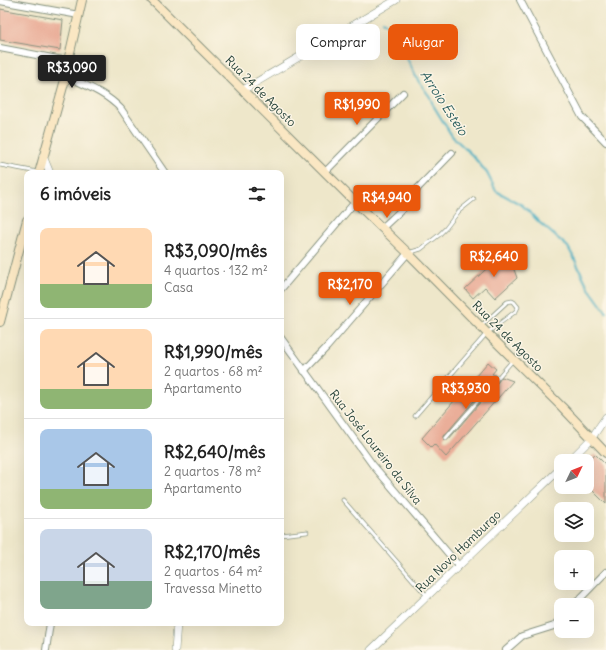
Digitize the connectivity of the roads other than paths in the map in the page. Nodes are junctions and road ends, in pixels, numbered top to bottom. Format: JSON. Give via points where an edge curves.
{"nodes":[{"id":1,"x":82,"y":0,"type":"edge"},
{"id":2,"x":152,"y":0,"type":"edge"},
{"id":3,"x":396,"y":0,"type":"edge"},
{"id":4,"x":520,"y":0,"type":"edge"},
{"id":5,"x":0,"y":2,"type":"edge"},
{"id":6,"x":78,"y":15,"type":"junction"},
{"id":7,"x":0,"y":48,"type":"edge"},
{"id":8,"x":68,"y":61,"type":"junction"},
{"id":9,"x":66,"y":76,"type":"junction"},
{"id":10,"x":243,"y":90,"type":"junction"},
{"id":11,"x":403,"y":93,"type":"dead end"},
{"id":12,"x":606,"y":142,"type":"edge"},
{"id":13,"x":452,"y":153,"type":"dead end"},
{"id":14,"x":43,"y":156,"type":"junction"},
{"id":15,"x":0,"y":165,"type":"edge"},
{"id":16,"x":24,"y":170,"type":"edge"},
{"id":17,"x":40,"y":170,"type":"edge"},
{"id":18,"x":49,"y":170,"type":"edge"},
{"id":19,"x":163,"y":170,"type":"edge"},
{"id":20,"x":325,"y":172,"type":"junction"},
{"id":21,"x":474,"y":199,"type":"dead end"},
{"id":22,"x":355,"y":202,"type":"junction"},
{"id":23,"x":382,"y":228,"type":"junction"},
{"id":24,"x":24,"y":230,"type":"edge"},
{"id":25,"x":408,"y":253,"type":"junction"},
{"id":26,"x":284,"y":285,"type":"edge"},
{"id":27,"x":2,"y":302,"type":"edge"},
{"id":28,"x":0,"y":322,"type":"edge"},
{"id":29,"x":481,"y":326,"type":"junction"},
{"id":30,"x":487,"y":334,"type":"junction"},
{"id":31,"x":284,"y":342,"type":"edge"},
{"id":32,"x":514,"y":359,"type":"junction"},
{"id":33,"x":304,"y":371,"type":"junction"},
{"id":34,"x":415,"y":416,"type":"dead end"},
{"id":35,"x":606,"y":417,"type":"edge"},
{"id":36,"x":446,"y":438,"type":"dead end"},
{"id":37,"x":592,"y":439,"type":"junction"},
{"id":38,"x":606,"y":453,"type":"edge"},
{"id":39,"x":576,"y":454,"type":"edge"},
{"id":40,"x":554,"y":475,"type":"edge"},
{"id":41,"x":343,"y":500,"type":"dead end"},
{"id":42,"x":307,"y":532,"type":"dead end"},
{"id":43,"x":284,"y":535,"type":"edge"},
{"id":44,"x":459,"y":566,"type":"junction"},
{"id":45,"x":606,"y":572,"type":"edge"},
{"id":46,"x":427,"y":596,"type":"junction"},
{"id":47,"x":581,"y":598,"type":"edge"},
{"id":48,"x":50,"y":626,"type":"edge"},
{"id":49,"x":177,"y":626,"type":"edge"},
{"id":50,"x":554,"y":626,"type":"edge"},
{"id":51,"x":46,"y":650,"type":"edge"},
{"id":52,"x":175,"y":650,"type":"edge"},
{"id":53,"x":371,"y":650,"type":"edge"},
{"id":54,"x":506,"y":650,"type":"edge"}],
"edges":[{"from":1,"to":6,"type":"main road"},
{"from":2,"to":10,"type":"main road","name":"Rua 24 de Agosto"},
{"from":3,"to":10,"type":"street"},
{"from":4,"to":12,"type":"street","via":[[582,117]]},
{"from":5,"to":6,"type":"street"},
{"from":6,"to":8,"type":"main road"},
{"from":7,"to":8,"type":"street"},
{"from":8,"to":9,"type":"main road"},
{"from":9,"to":14,"type":"main road"},
{"from":9,"to":19,"type":"street","via":[[114,101]]},
{"from":10,"to":20,"type":"main road","name":"Rua 24 de Agosto"},
{"from":11,"to":20,"type":"street"},
{"from":13,"to":23,"type":"street","via":[[418,188],[410,202]]},
{"from":14,"to":17,"type":"main road"},
{"from":14,"to":18,"type":"street"},
{"from":15,"to":16,"type":"lane"},
{"from":20,"to":22,"type":"main road","name":"Rua 24 de Agosto"},
{"from":21,"to":25,"type":"lane","via":[[459,211],[439,235],[421,249]]},
{"from":22,"to":23,"type":"main road","name":"Rua 24 de Agosto"},
{"from":22,"to":26,"type":"street"},
{"from":23,"to":25,"type":"main road","name":"Rua 24 de Agosto"},
{"from":24,"to":27,"type":"main road"},
{"from":25,"to":29,"type":"main road","name":"Rua 24 de Agosto"},
{"from":25,"to":33,"type":"street"},
{"from":27,"to":28,"type":"main road"},
{"from":29,"to":30,"type":"main road","name":"Rua 24 de Agosto"},
{"from":29,"to":30,"type":"lane","via":[[507,302],[512,301],[516,304],[516,311]]},
{"from":30,"to":32,"type":"main road","name":"Rua 24 de Agosto"},
{"from":30,"to":34,"type":"lane"},
{"from":31,"to":33,"type":"street","name":"Rua José Loureiro da Silva"},
{"from":32,"to":36,"type":"lane"},
{"from":32,"to":37,"type":"main road","name":"Rua 24 de Agosto"},
{"from":33,"to":44,"type":"street","name":"Rua José Loureiro da Silva","via":[[372,464]]},
{"from":35,"to":37,"type":"street"},
{"from":37,"to":38,"type":"main road","name":"Rua 24 de Agosto"},
{"from":37,"to":39,"type":"street"},
{"from":40,"to":44,"type":"street","name":"Rua Novo Hamburgo"},
{"from":41,"to":46,"type":"lane"},
{"from":42,"to":43,"type":"lane"},
{"from":44,"to":46,"type":"street","name":"Rua Novo Hamburgo"},
{"from":45,"to":47,"type":"street"},
{"from":46,"to":53,"type":"street","name":"Rua Novo Hamburgo"},
{"from":48,"to":51,"type":"street"},
{"from":49,"to":52,"type":"street"},
{"from":50,"to":54,"type":"street","via":[[522,636]]}]}
